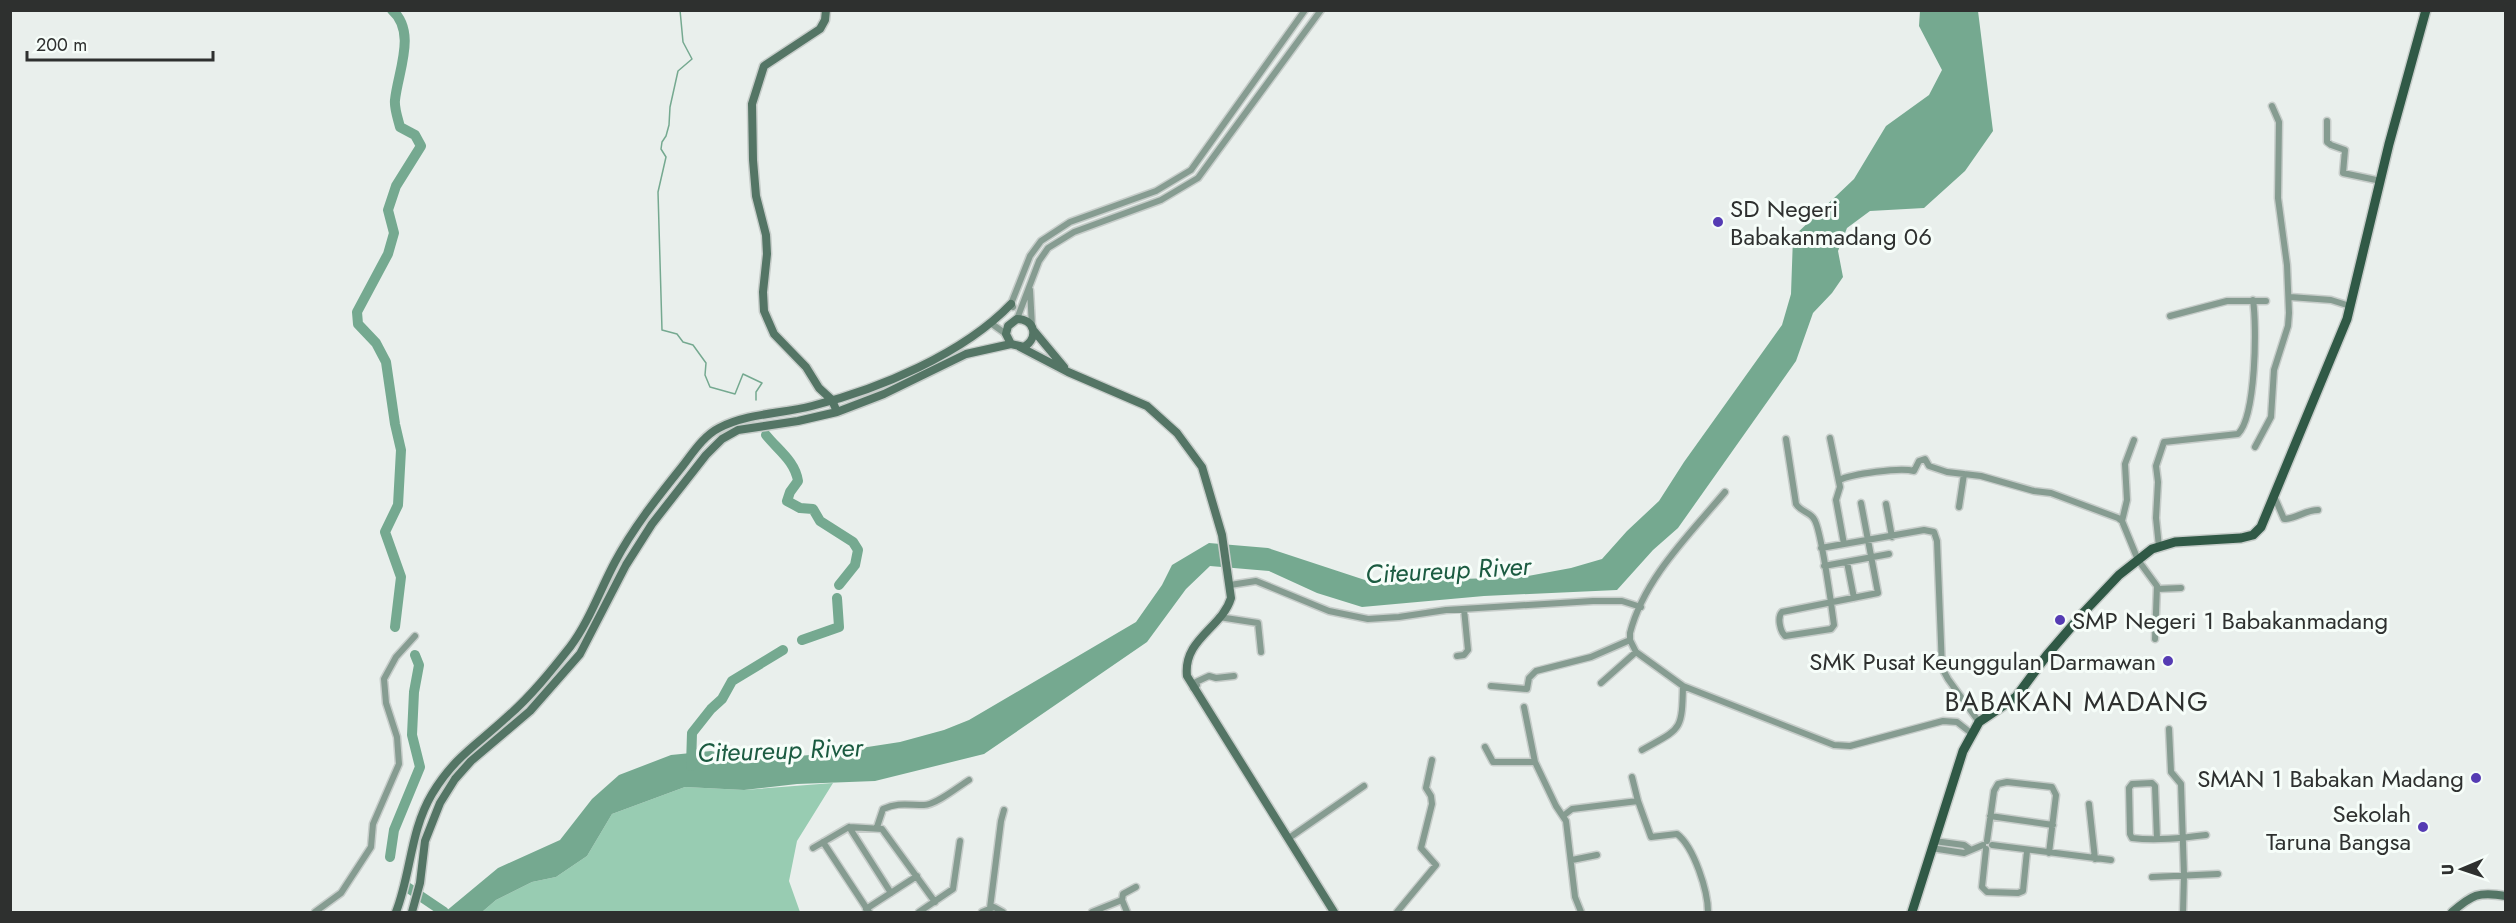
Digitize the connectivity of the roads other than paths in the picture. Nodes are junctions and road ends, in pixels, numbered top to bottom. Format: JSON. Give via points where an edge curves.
{"nodes":[{"id":1,"x":826,"y":10,"type":"edge"},
{"id":2,"x":1305,"y":10,"type":"edge"},
{"id":3,"x":1321,"y":10,"type":"edge"},
{"id":4,"x":2426,"y":10,"type":"edge"},
{"id":5,"x":2272,"y":106,"type":"dead end"},
{"id":6,"x":2327,"y":121,"type":"dead end"},
{"id":7,"x":2381,"y":181,"type":"junction"},
{"id":8,"x":1030,"y":290,"type":"junction"},
{"id":9,"x":2290,"y":297,"type":"junction"},
{"id":10,"x":2253,"y":300,"type":"junction"},
{"id":11,"x":2266,"y":301,"type":"dead end"},
{"id":12,"x":1011,"y":304,"type":"junction"},
{"id":13,"x":2350,"y":306,"type":"junction"},
{"id":14,"x":1018,"y":316,"type":"junction"},
{"id":15,"x":2170,"y":316,"type":"dead end"},
{"id":16,"x":992,"y":324,"type":"junction"},
{"id":17,"x":1033,"y":329,"type":"junction"},
{"id":18,"x":1006,"y":334,"type":"junction"},
{"id":19,"x":1016,"y":346,"type":"junction"},
{"id":20,"x":1068,"y":372,"type":"junction"},
{"id":21,"x":832,"y":400,"type":"junction"},
{"id":22,"x":837,"y":412,"type":"junction"},
{"id":23,"x":1830,"y":438,"type":"dead end"},
{"id":24,"x":1786,"y":439,"type":"dead end"},
{"id":25,"x":2134,"y":440,"type":"dead end"},
{"id":26,"x":2255,"y":447,"type":"dead end"},
{"id":27,"x":1964,"y":474,"type":"junction"},
{"id":28,"x":1839,"y":480,"type":"junction"},
{"id":29,"x":1725,"y":492,"type":"dead end"},
{"id":30,"x":2274,"y":496,"type":"junction"},
{"id":31,"x":1862,"y":503,"type":"dead end"},
{"id":32,"x":1886,"y":504,"type":"dead end"},
{"id":33,"x":1959,"y":507,"type":"dead end"},
{"id":34,"x":2318,"y":510,"type":"dead end"},
{"id":35,"x":2122,"y":521,"type":"junction"},
{"id":36,"x":1892,"y":537,"type":"junction"},
{"id":37,"x":1868,"y":541,"type":"junction"},
{"id":38,"x":1844,"y":544,"type":"junction"},
{"id":39,"x":2159,"y":547,"type":"junction"},
{"id":40,"x":1821,"y":548,"type":"junction"},
{"id":41,"x":1889,"y":554,"type":"dead end"},
{"id":42,"x":1872,"y":557,"type":"junction"},
{"id":43,"x":2138,"y":560,"type":"junction"},
{"id":44,"x":1848,"y":562,"type":"junction"},
{"id":45,"x":1824,"y":566,"type":"junction"},
{"id":46,"x":1229,"y":582,"type":"junction"},
{"id":47,"x":2181,"y":588,"type":"dead end"},
{"id":48,"x":2157,"y":589,"type":"junction"},
{"id":49,"x":1854,"y":598,"type":"junction"},
{"id":50,"x":1831,"y":603,"type":"junction"},
{"id":51,"x":1641,"y":608,"type":"junction"},
{"id":52,"x":1464,"y":609,"type":"junction"},
{"id":53,"x":1218,"y":617,"type":"junction"},
{"id":54,"x":416,"y":636,"type":"dead end"},
{"id":55,"x":2155,"y":639,"type":"dead end"},
{"id":56,"x":1630,"y":640,"type":"junction"},
{"id":57,"x":1261,"y":652,"type":"dead end"},
{"id":58,"x":1636,"y":652,"type":"junction"},
{"id":59,"x":1457,"y":656,"type":"dead end"},
{"id":60,"x":1234,"y":675,"type":"dead end"},
{"id":61,"x":1601,"y":683,"type":"dead end"},
{"id":62,"x":1491,"y":686,"type":"dead end"},
{"id":63,"x":1683,"y":686,"type":"junction"},
{"id":64,"x":1193,"y":688,"type":"junction"},
{"id":65,"x":1524,"y":707,"type":"dead end"},
{"id":66,"x":1978,"y":722,"type":"junction"},
{"id":67,"x":2169,"y":729,"type":"dead end"},
{"id":68,"x":1971,"y":733,"type":"junction"},
{"id":69,"x":1485,"y":747,"type":"dead end"},
{"id":70,"x":1642,"y":750,"type":"dead end"},
{"id":71,"x":1432,"y":760,"type":"dead end"},
{"id":72,"x":1535,"y":762,"type":"junction"},
{"id":73,"x":1632,"y":777,"type":"dead end"},
{"id":74,"x":969,"y":780,"type":"dead end"},
{"id":75,"x":1365,"y":786,"type":"dead end"},
{"id":76,"x":1638,"y":801,"type":"junction"},
{"id":77,"x":2089,"y":804,"type":"dead end"},
{"id":78,"x":1004,"y":810,"type":"dead end"},
{"id":79,"x":1563,"y":816,"type":"junction"},
{"id":80,"x":1990,"y":816,"type":"junction"},
{"id":81,"x":2053,"y":825,"type":"junction"},
{"id":82,"x":849,"y":827,"type":"junction"},
{"id":83,"x":877,"y":827,"type":"junction"},
{"id":84,"x":2206,"y":835,"type":"dead end"},
{"id":85,"x":1289,"y":838,"type":"junction"},
{"id":86,"x":2182,"y":838,"type":"junction"},
{"id":87,"x":2157,"y":839,"type":"junction"},
{"id":88,"x":960,"y":841,"type":"dead end"},
{"id":89,"x":824,"y":842,"type":"junction"},
{"id":90,"x":1932,"y":844,"type":"junction"},
{"id":91,"x":1987,"y":845,"type":"junction"},
{"id":92,"x":813,"y":848,"type":"dead end"},
{"id":93,"x":2027,"y":851,"type":"junction"},
{"id":94,"x":2049,"y":853,"type":"junction"},
{"id":95,"x":1597,"y":855,"type":"dead end"},
{"id":96,"x":2096,"y":859,"type":"junction"},
{"id":97,"x":1572,"y":860,"type":"junction"},
{"id":98,"x":2111,"y":860,"type":"dead end"},
{"id":99,"x":2218,"y":874,"type":"dead end"},
{"id":100,"x":2184,"y":875,"type":"junction"},
{"id":101,"x":917,"y":876,"type":"junction"},
{"id":102,"x":2152,"y":877,"type":"dead end"},
{"id":103,"x":1136,"y":887,"type":"dead end"},
{"id":104,"x":891,"y":893,"type":"junction"},
{"id":105,"x":2505,"y":896,"type":"edge"},
{"id":106,"x":1122,"y":900,"type":"junction"},
{"id":107,"x":935,"y":902,"type":"junction"},
{"id":108,"x":990,"y":908,"type":"junction"},
{"id":109,"x":413,"y":911,"type":"edge"},
{"id":110,"x":867,"y":911,"type":"edge"},
{"id":111,"x":315,"y":912,"type":"edge"},
{"id":112,"x":396,"y":912,"type":"edge"},
{"id":113,"x":919,"y":912,"type":"edge"},
{"id":114,"x":982,"y":912,"type":"edge"},
{"id":115,"x":1004,"y":912,"type":"edge"},
{"id":116,"x":1092,"y":912,"type":"edge"},
{"id":117,"x":1127,"y":912,"type":"edge"},
{"id":118,"x":1334,"y":912,"type":"edge"},
{"id":119,"x":1397,"y":912,"type":"edge"},
{"id":120,"x":1581,"y":912,"type":"edge"},
{"id":121,"x":1708,"y":912,"type":"edge"},
{"id":122,"x":1912,"y":912,"type":"edge"},
{"id":123,"x":2183,"y":912,"type":"edge"},
{"id":124,"x":2452,"y":912,"type":"edge"}],
"edges":[{"from":1,"to":21,"type":"street","via":[[820,29],[764,66],[752,104],[755,184],[766,235],[764,311],[774,334]]},
{"from":2,"to":12,"type":"street","via":[[1191,170],[1156,191],[1070,222],[1041,241],[1030,256]]},
{"from":3,"to":8,"type":"street","via":[[1198,178],[1161,200],[1060,240],[1039,261]]},
{"from":4,"to":7,"type":"main road"},
{"from":5,"to":9,"type":"street","via":[[2278,122],[2278,198]]},
{"from":6,"to":7,"type":"street","via":[[2327,142],[2344,148],[2343,172]]},
{"from":7,"to":13,"type":"main road"},
{"from":8,"to":14,"type":"street"},
{"from":8,"to":17,"type":"street"},
{"from":9,"to":13,"type":"street","via":[[2331,300]]},
{"from":9,"to":26,"type":"street","via":[[2288,326],[2274,370],[2271,417]]},
{"from":10,"to":11,"type":"street"},
{"from":10,"to":15,"type":"street","via":[[2227,300]]},
{"from":10,"to":39,"type":"street","via":[[2256,326],[2248,412],[2238,434],[2164,442],[2156,466]]},
{"from":12,"to":14,"type":"street"},
{"from":12,"to":16,"type":"street"},
{"from":13,"to":30,"type":"main road","via":[[2340,340]]},
{"from":14,"to":17,"type":"street"},
{"from":14,"to":18,"type":"street"},
{"from":16,"to":18,"type":"street"},
{"from":16,"to":21,"type":"street","via":[[962,345],[879,384]]},
{"from":17,"to":19,"type":"street","via":[[1030,342]]},
{"from":17,"to":20,"type":"street"},
{"from":18,"to":19,"type":"street"},
{"from":19,"to":20,"type":"street"},
{"from":19,"to":22,"type":"street","via":[[966,354]]},
{"from":20,"to":46,"type":"street","via":[[1147,406],[1168,424],[1202,467]]},
{"from":21,"to":22,"type":"street"},
{"from":21,"to":112,"type":"street","via":[[736,421],[716,430],[697,447],[642,518],[570,646],[522,703],[446,772],[419,820]]},
{"from":22,"to":109,"type":"street","via":[[738,430],[706,455],[652,524],[626,565],[580,654],[530,711],[455,779],[430,824]]},
{"from":23,"to":28,"type":"street"},
{"from":24,"to":40,"type":"street","via":[[1796,504],[1816,521]]},
{"from":25,"to":35,"type":"street","via":[[2125,464],[2127,500]]},
{"from":27,"to":28,"type":"street","via":[[1929,466],[1922,459],[1914,471],[1901,468]]},
{"from":27,"to":33,"type":"street"},
{"from":27,"to":35,"type":"street","via":[[2051,493]]},
{"from":28,"to":38,"type":"street","via":[[1836,500]]},
{"from":29,"to":51,"type":"street","via":[[1663,567]]},
{"from":30,"to":34,"type":"street","via":[[2284,519]]},
{"from":30,"to":39,"type":"main road","via":[[2261,527],[2253,535]]},
{"from":31,"to":37,"type":"street"},
{"from":32,"to":36,"type":"street"},
{"from":35,"to":43,"type":"street"},
{"from":36,"to":37,"type":"street"},
{"from":36,"to":66,"type":"street","via":[[1928,529],[1936,536],[1942,668]]},
{"from":37,"to":38,"type":"street"},
{"from":37,"to":42,"type":"street"},
{"from":38,"to":40,"type":"street"},
{"from":39,"to":43,"type":"main road"},
{"from":40,"to":45,"type":"street"},
{"from":41,"to":42,"type":"street"},
{"from":42,"to":44,"type":"street"},
{"from":42,"to":49,"type":"street","via":[[1878,592]]},
{"from":43,"to":48,"type":"street"},
{"from":43,"to":66,"type":"main road","via":[[2085,611],[2016,697]]},
{"from":44,"to":45,"type":"street"},
{"from":44,"to":49,"type":"street"},
{"from":45,"to":50,"type":"street"},
{"from":46,"to":52,"type":"street","via":[[1257,581],[1356,618]]},
{"from":46,"to":53,"type":"street","via":[[1229,603]]},
{"from":47,"to":48,"type":"street"},
{"from":48,"to":55,"type":"street"},
{"from":49,"to":50,"type":"street"},
{"from":50,"to":50,"type":"street","via":[[1833,628],[1783,635],[1780,613]]},
{"from":51,"to":52,"type":"street","via":[[1622,601],[1604,601]]},
{"from":51,"to":56,"type":"street"},
{"from":52,"to":59,"type":"street","via":[[1468,650]]},
{"from":53,"to":57,"type":"street","via":[[1258,622]]},
{"from":53,"to":64,"type":"street","via":[[1189,654],[1187,676]]},
{"from":54,"to":111,"type":"street","via":[[386,671],[386,703],[400,757],[397,774],[373,824],[371,847],[340,893]]},
{"from":56,"to":58,"type":"street"},
{"from":56,"to":62,"type":"street","via":[[1591,657],[1536,671],[1527,688]]},
{"from":58,"to":61,"type":"street"},
{"from":58,"to":63,"type":"street"},
{"from":60,"to":64,"type":"street","via":[[1209,676]]},
{"from":63,"to":68,"type":"street","via":[[1839,747],[1943,722],[1957,722]]},
{"from":63,"to":70,"type":"street","via":[[1683,715],[1678,727]]},
{"from":64,"to":85,"type":"street"},
{"from":65,"to":72,"type":"street"},
{"from":66,"to":68,"type":"main road"},
{"from":67,"to":86,"type":"street","via":[[2171,772],[2181,784]]},
{"from":68,"to":90,"type":"main road"},
{"from":69,"to":72,"type":"street","via":[[1493,762]]},
{"from":71,"to":119,"type":"street","via":[[1426,788],[1432,804],[1421,848],[1436,865]]},
{"from":72,"to":79,"type":"street"},
{"from":73,"to":76,"type":"street"},
{"from":74,"to":83,"type":"street","via":[[926,805],[892,804],[883,808]]},
{"from":75,"to":85,"type":"street"},
{"from":76,"to":79,"type":"street","via":[[1572,809]]},
{"from":76,"to":121,"type":"street","via":[[1651,837],[1677,834],[1688,848],[1707,895]]},
{"from":77,"to":96,"type":"street"},
{"from":78,"to":108,"type":"street"},
{"from":79,"to":97,"type":"street"},
{"from":80,"to":81,"type":"street"},
{"from":80,"to":81,"type":"street","via":[[1998,784],[2052,788],[2056,795]]},
{"from":80,"to":91,"type":"street"},
{"from":81,"to":94,"type":"street"},
{"from":82,"to":83,"type":"street"},
{"from":82,"to":89,"type":"street"},
{"from":82,"to":104,"type":"street"},
{"from":83,"to":101,"type":"street","via":[[886,832]]},
{"from":84,"to":86,"type":"street"},
{"from":85,"to":118,"type":"street"},
{"from":86,"to":87,"type":"street"},
{"from":86,"to":100,"type":"street"},
{"from":87,"to":87,"type":"street","via":[[2155,786],[2132,784],[2131,837]]},
{"from":88,"to":107,"type":"street","via":[[956,884]]},
{"from":89,"to":92,"type":"street"},
{"from":89,"to":110,"type":"street"},
{"from":90,"to":91,"type":"street","via":[[1964,845],[1971,850]]},
{"from":90,"to":122,"type":"main road"},
{"from":91,"to":93,"type":"street"},
{"from":91,"to":93,"type":"street","via":[[1982,887],[1987,892],[2023,891]]},
{"from":93,"to":94,"type":"street"},
{"from":94,"to":96,"type":"street"},
{"from":95,"to":97,"type":"street"},
{"from":96,"to":98,"type":"street"},
{"from":97,"to":120,"type":"street","via":[[1575,897]]},
{"from":99,"to":100,"type":"street"},
{"from":100,"to":102,"type":"street"},
{"from":100,"to":123,"type":"street"},
{"from":101,"to":104,"type":"street"},
{"from":101,"to":107,"type":"street"},
{"from":103,"to":106,"type":"street","via":[[1123,894]]},
{"from":104,"to":110,"type":"street"},
{"from":105,"to":124,"type":"street","via":[[2476,895]]},
{"from":106,"to":116,"type":"street"},
{"from":106,"to":117,"type":"street"},
{"from":107,"to":113,"type":"street"},
{"from":108,"to":114,"type":"street"},
{"from":108,"to":115,"type":"street"}]}
